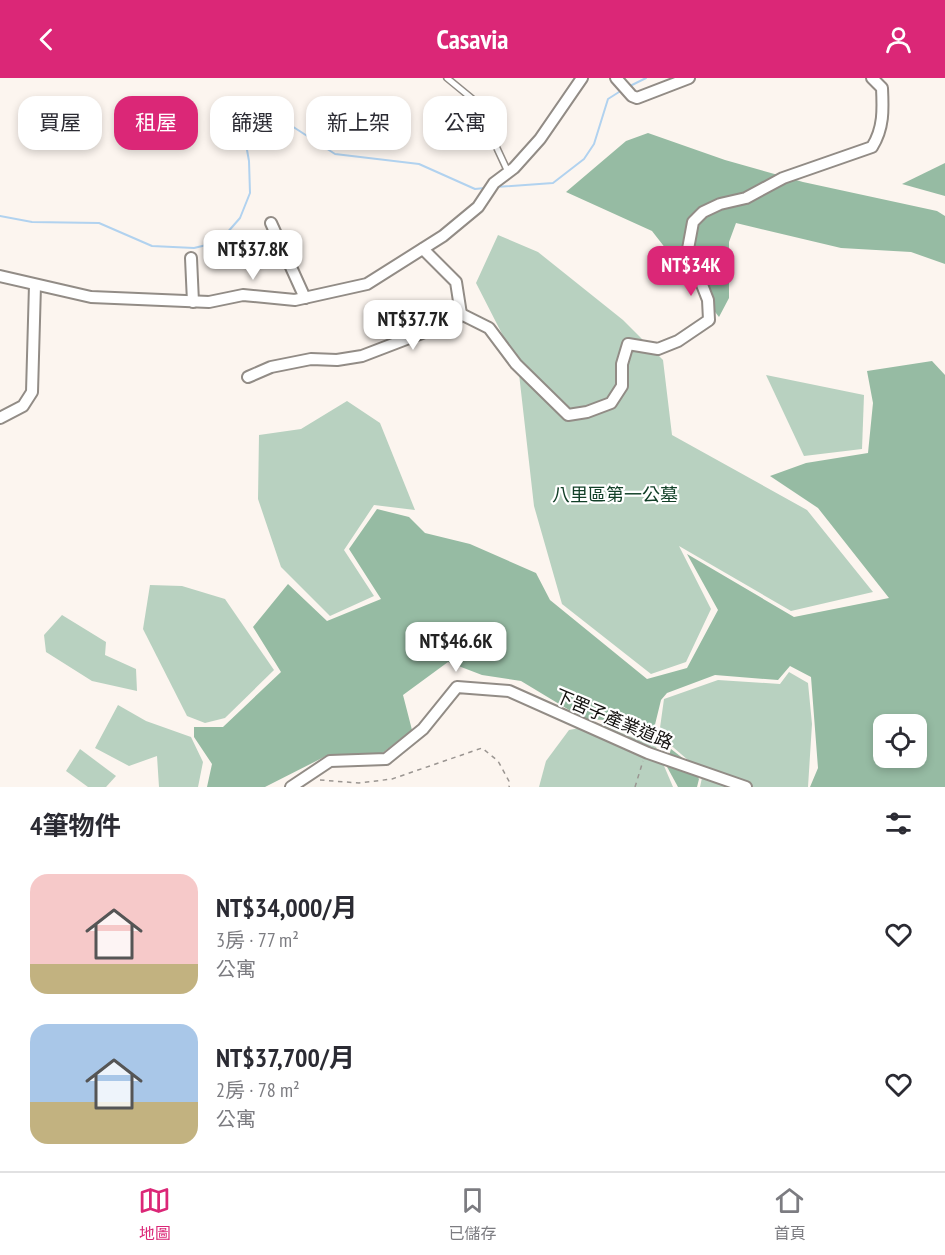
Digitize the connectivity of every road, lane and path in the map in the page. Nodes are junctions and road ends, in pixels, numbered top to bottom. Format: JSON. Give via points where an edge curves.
{"nodes":[{"id":1,"x":447,"y":78,"type":"edge"},
{"id":2,"x":582,"y":78,"type":"edge"},
{"id":3,"x":616,"y":78,"type":"edge"},
{"id":4,"x":689,"y":78,"type":"edge"},
{"id":5,"x":872,"y":78,"type":"edge"},
{"id":6,"x":508,"y":172,"type":"junction"},
{"id":7,"x":271,"y":223,"type":"dead end"},
{"id":8,"x":423,"y":249,"type":"junction"},
{"id":9,"x":191,"y":258,"type":"dead end"},
{"id":10,"x":0,"y":276,"type":"edge"},
{"id":11,"x":36,"y":285,"type":"junction"},
{"id":12,"x":305,"y":298,"type":"junction"},
{"id":13,"x":193,"y":302,"type":"junction"},
{"id":14,"x":461,"y":314,"type":"junction"},
{"id":15,"x":248,"y":377,"type":"dead end"},
{"id":16,"x":0,"y":418,"type":"edge"},
{"id":17,"x":648,"y":753,"type":"junction"},
{"id":18,"x":303,"y":779,"type":"junction"},
{"id":19,"x":291,"y":787,"type":"edge"},
{"id":20,"x":509,"y":787,"type":"edge"},
{"id":21,"x":635,"y":787,"type":"edge"},
{"id":22,"x":746,"y":787,"type":"edge"}],
"edges":[{"from":1,"to":6,"type":"lane","via":[[474,101]]},
{"from":2,"to":6,"type":"street","via":[[540,139]]},
{"from":3,"to":4,"type":"street","via":[[637,98]]},
{"from":5,"to":14,"type":"street","via":[[882,87],[883,110],[880,134],[872,147],[783,178],[746,198],[720,204],[693,222],[688,249],[708,300],[709,320],[658,349],[628,344],[622,364],[622,386],[611,403],[568,415],[516,364],[489,328]]},
{"from":6,"to":8,"type":"street","via":[[490,188],[478,207]]},
{"from":7,"to":12,"type":"street"},
{"from":8,"to":12,"type":"street","via":[[368,284]]},
{"from":8,"to":14,"type":"street","via":[[456,282]]},
{"from":9,"to":13,"type":"street"},
{"from":10,"to":11,"type":"street"},
{"from":11,"to":13,"type":"street","via":[[91,297]]},
{"from":11,"to":16,"type":"street","via":[[32,392],[23,406]]},
{"from":12,"to":13,"type":"street","via":[[243,295]]},
{"from":14,"to":15,"type":"street","via":[[456,320],[362,356],[311,359],[271,367]]},
{"from":17,"to":18,"type":"street","name":"下罟子產業道路","via":[[509,692],[458,687],[423,729],[386,759],[330,762]]},
{"from":17,"to":21,"type":"path"},
{"from":17,"to":22,"type":"street","name":"下罟子產業道路"},
{"from":18,"to":19,"type":"street","name":"下罟子產業道路"},
{"from":18,"to":20,"type":"path","via":[[359,783],[392,779],[482,748],[498,761]]}]}
